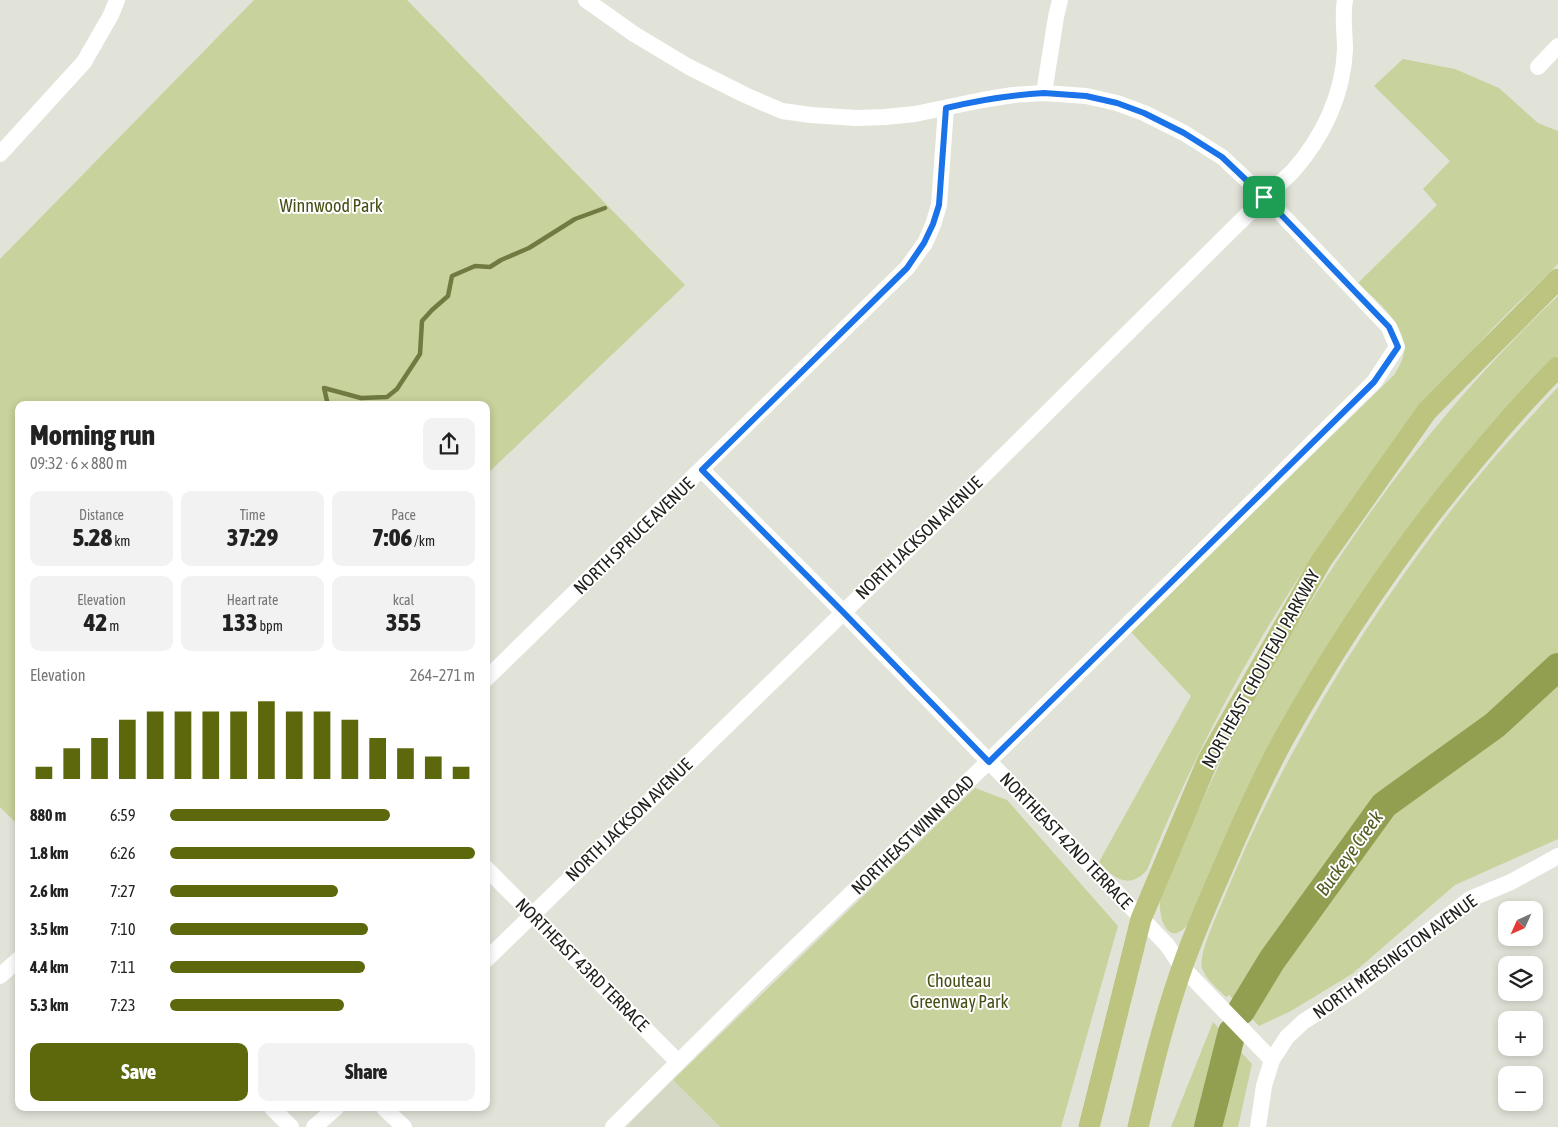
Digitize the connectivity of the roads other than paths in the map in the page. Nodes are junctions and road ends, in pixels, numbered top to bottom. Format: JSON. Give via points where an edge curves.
{"nodes":[{"id":1,"x":117,"y":0,"type":"edge"},
{"id":2,"x":586,"y":0,"type":"edge"},
{"id":3,"x":1060,"y":0,"type":"edge"},
{"id":4,"x":1345,"y":0,"type":"edge"},
{"id":5,"x":1558,"y":46,"type":"edge"},
{"id":6,"x":1538,"y":67,"type":"dead end"},
{"id":7,"x":1044,"y":93,"type":"junction"},
{"id":8,"x":946,"y":108,"type":"junction"},
{"id":9,"x":0,"y":154,"type":"edge"},
{"id":10,"x":1264,"y":197,"type":"junction"},
{"id":11,"x":1558,"y":280,"type":"edge"},
{"id":12,"x":1558,"y":367,"type":"edge"},
{"id":13,"x":702,"y":470,"type":"junction"},
{"id":14,"x":843,"y":612,"type":"junction"},
{"id":15,"x":490,"y":675,"type":"edge"},
{"id":16,"x":989,"y":762,"type":"junction"},
{"id":17,"x":1558,"y":856,"type":"edge"},
{"id":18,"x":490,"y":872,"type":"edge"},
{"id":19,"x":532,"y":915,"type":"junction"},
{"id":20,"x":1141,"y":919,"type":"junction"},
{"id":21,"x":490,"y":956,"type":"edge"},
{"id":22,"x":15,"y":963,"type":"edge"},
{"id":23,"x":1182,"y":967,"type":"junction"},
{"id":24,"x":0,"y":976,"type":"edge"},
{"id":25,"x":1272,"y":1060,"type":"junction"},
{"id":26,"x":678,"y":1062,"type":"junction"},
{"id":27,"x":275,"y":1111,"type":"edge"},
{"id":28,"x":333,"y":1111,"type":"edge"},
{"id":29,"x":387,"y":1111,"type":"edge"},
{"id":30,"x":291,"y":1127,"type":"edge"},
{"id":31,"x":314,"y":1127,"type":"edge"},
{"id":32,"x":404,"y":1127,"type":"edge"},
{"id":33,"x":613,"y":1127,"type":"edge"},
{"id":34,"x":1088,"y":1127,"type":"edge"},
{"id":35,"x":1138,"y":1127,"type":"edge"},
{"id":36,"x":1258,"y":1127,"type":"edge"}],
"edges":[{"from":1,"to":9,"type":"street","via":[[84,62]]},
{"from":2,"to":8,"type":"street","via":[[634,34],[689,66],[782,111],[856,118],[915,114]]},
{"from":3,"to":7,"type":"street"},
{"from":4,"to":10,"type":"street","name":"NORTH JACKSON AVENUE","via":[[1343,69],[1325,125],[1298,165]]},
{"from":5,"to":6,"type":"street"},
{"from":7,"to":8,"type":"street","via":[[990,98]]},
{"from":7,"to":10,"type":"street","via":[[1086,96],[1144,113],[1222,157]]},
{"from":8,"to":13,"type":"street","name":"NORTH SPRUCE AVENUE","via":[[939,205],[933,224],[913,260]]},
{"from":10,"to":14,"type":"street","name":"NORTH JACKSON AVENUE"},
{"from":10,"to":16,"type":"street","name":"NORTHEAST WINN ROAD","via":[[1389,327],[1398,347],[1374,382]]},
{"from":11,"to":20,"type":"main road","name":"NORTHEAST CHOUTEAU PARKWAY","via":[[1427,411],[1321,561],[1208,760]]},
{"from":12,"to":23,"type":"main road","via":[[1470,463],[1403,551],[1328,662],[1246,815]]},
{"from":13,"to":14,"type":"street","name":"NORTHEAST 42ND TERRACE"},
{"from":13,"to":15,"type":"street","name":"NORTH SPRUCE AVENUE"},
{"from":14,"to":16,"type":"street","name":"NORTHEAST 42ND TERRACE"},
{"from":14,"to":19,"type":"street","name":"NORTH JACKSON AVENUE"},
{"from":16,"to":20,"type":"street","name":"NORTHEAST 42ND TERRACE"},
{"from":16,"to":26,"type":"street","name":"NORTHEAST WINN ROAD"},
{"from":17,"to":25,"type":"street","name":"NORTH MERSINGTON AVENUE","via":[[1511,882],[1470,899],[1358,986],[1303,1022],[1286,1037]]},
{"from":18,"to":19,"type":"street","name":"NORTHEAST 43RD TERRACE"},
{"from":19,"to":21,"type":"street","name":"NORTH JACKSON AVENUE"},
{"from":19,"to":26,"type":"street","name":"NORTHEAST 43RD TERRACE"},
{"from":20,"to":23,"type":"street","name":"NORTHEAST 42ND TERRACE"},
{"from":20,"to":34,"type":"main road","name":"NORTHEAST CHOUTEAU PARKWAY"},
{"from":22,"to":24,"type":"street"},
{"from":23,"to":25,"type":"street","name":"NORTHEAST 42ND TERRACE"},
{"from":23,"to":35,"type":"main road"},
{"from":25,"to":36,"type":"street","via":[[1264,1086]]},
{"from":26,"to":33,"type":"street","name":"NORTHEAST WINN ROAD"},
{"from":27,"to":30,"type":"street"},
{"from":28,"to":31,"type":"street"},
{"from":29,"to":32,"type":"street"}]}
